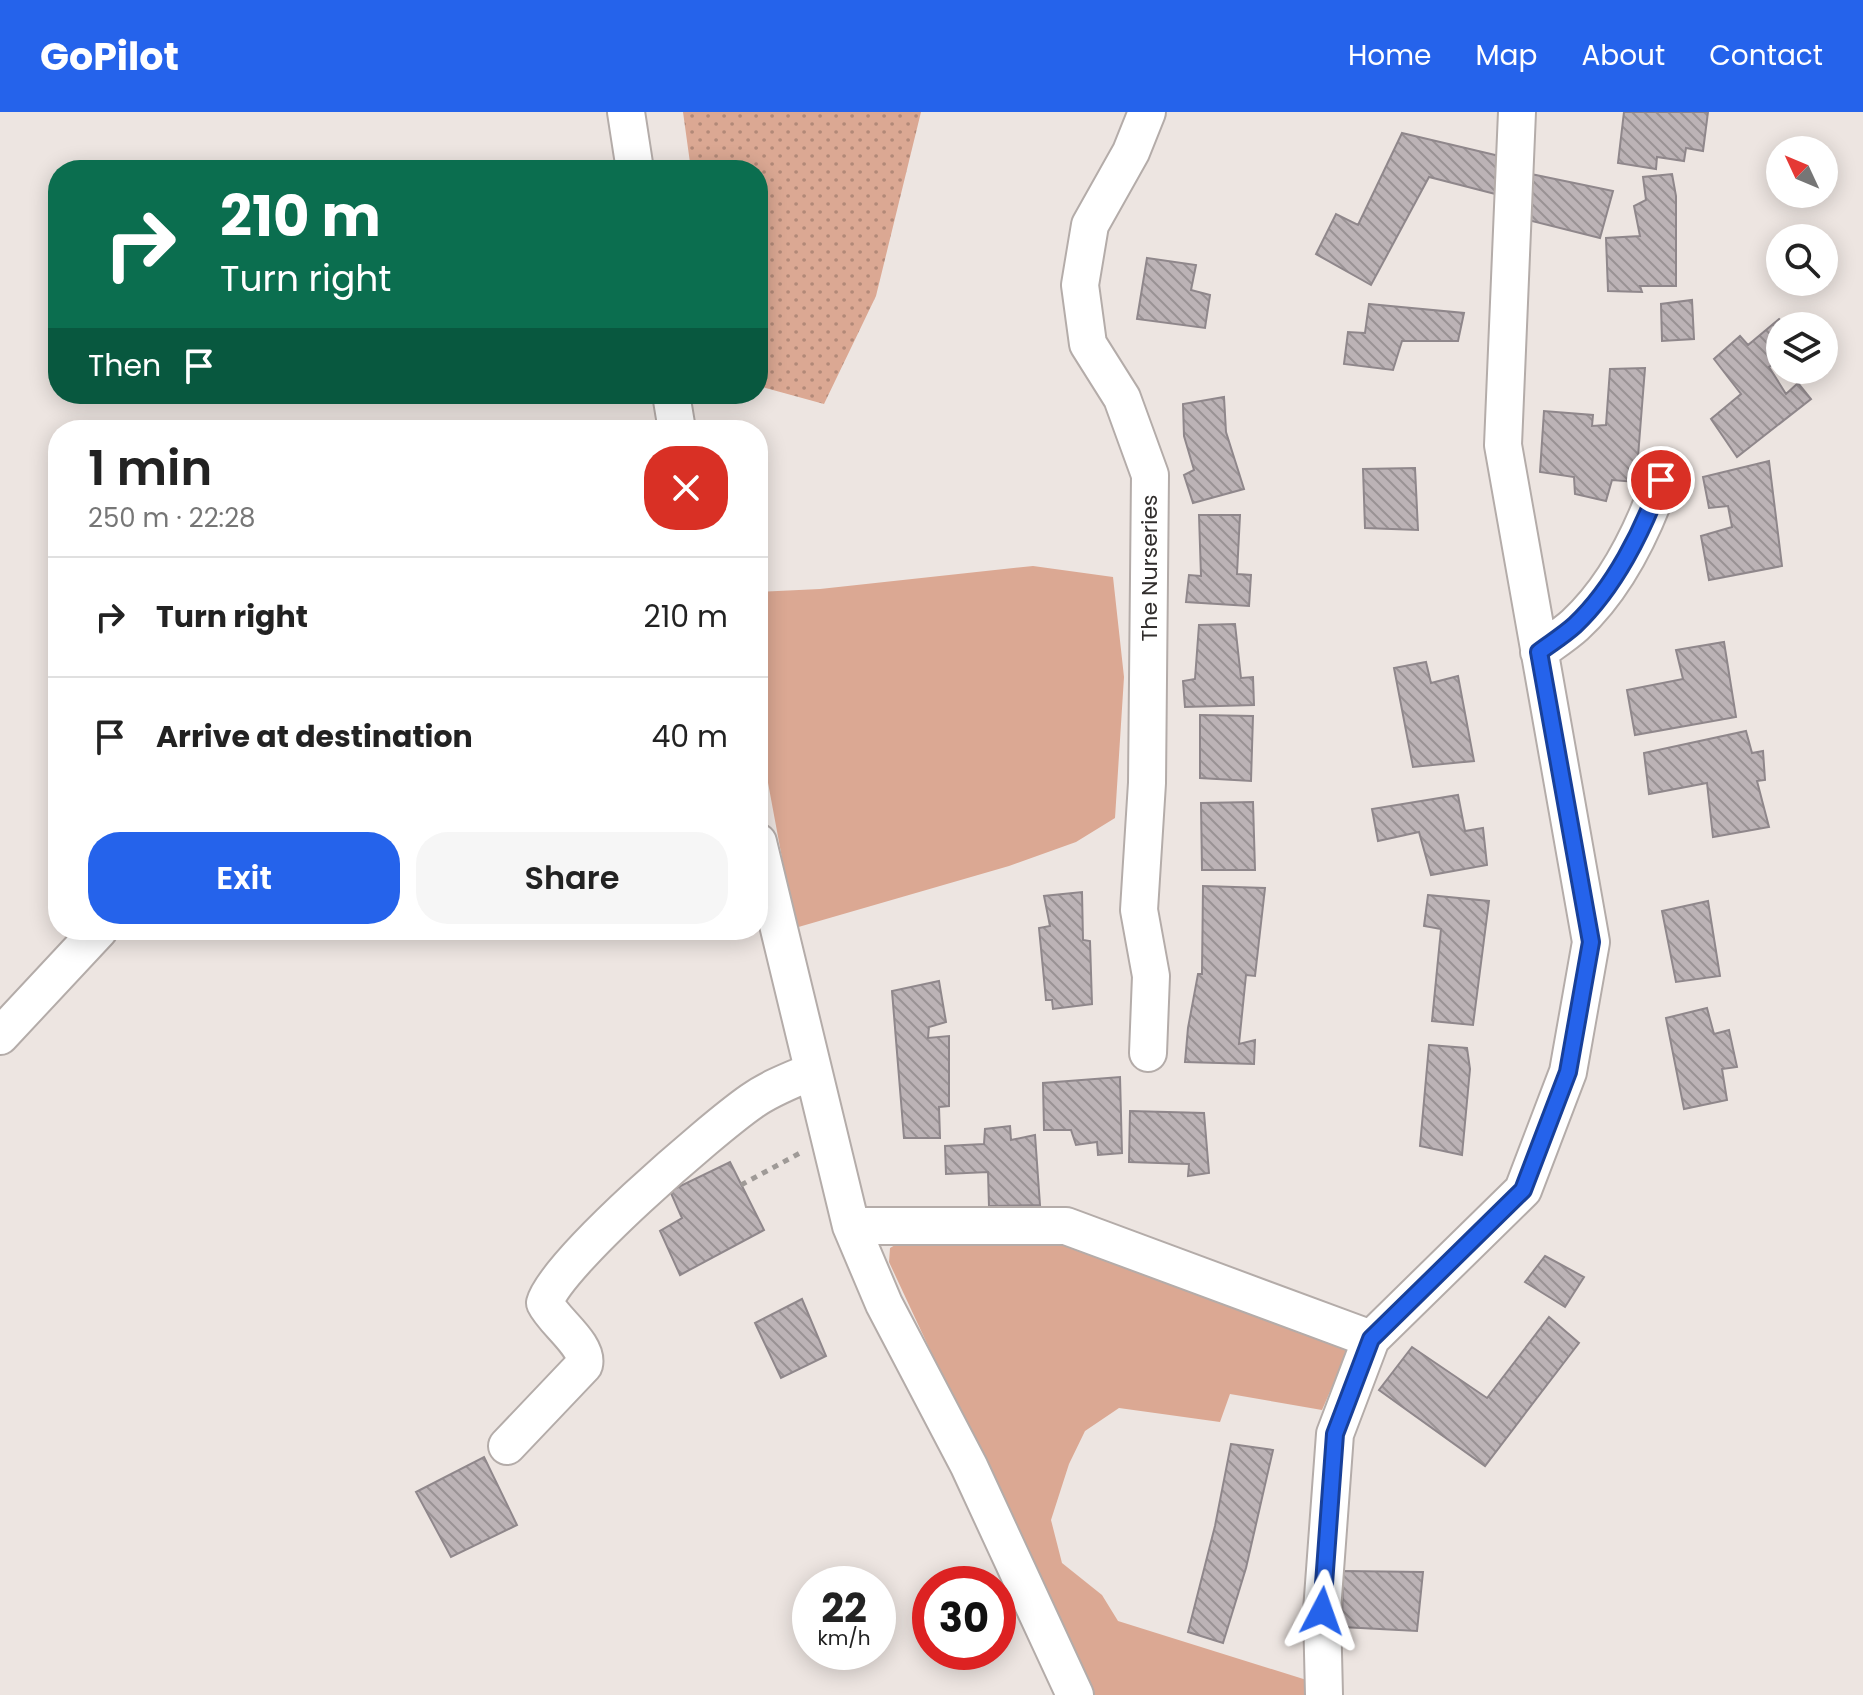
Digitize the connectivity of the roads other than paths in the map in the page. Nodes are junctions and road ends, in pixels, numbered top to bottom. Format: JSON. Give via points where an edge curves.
{"nodes":[{"id":1,"x":626,"y":112,"type":"edge"},
{"id":2,"x":1147,"y":112,"type":"edge"},
{"id":3,"x":1517,"y":112,"type":"edge"},
{"id":4,"x":633,"y":160,"type":"edge"},
{"id":5,"x":1661,"y":480,"type":"dead end"},
{"id":6,"x":1539,"y":652,"type":"junction"},
{"id":7,"x":768,"y":884,"type":"edge"},
{"id":8,"x":90,"y":940,"type":"edge"},
{"id":9,"x":0,"y":1036,"type":"edge"},
{"id":10,"x":1148,"y":1053,"type":"dead end"},
{"id":11,"x":813,"y":1071,"type":"junction"},
{"id":12,"x":851,"y":1226,"type":"junction"},
{"id":13,"x":1371,"y":1339,"type":"junction"},
{"id":14,"x":507,"y":1446,"type":"dead end"},
{"id":15,"x":1075,"y":1695,"type":"edge"},
{"id":16,"x":1324,"y":1695,"type":"edge"}],
"edges":[{"from":1,"to":4,"type":"street"},
{"from":2,"to":10,"type":"street","name":"The Nurseries","via":[[1090,225],[1080,285],[1088,344],[1122,398],[1150,475],[1147,768],[1139,910],[1151,976]]},
{"from":3,"to":6,"type":"street","via":[[1503,445]]},
{"from":5,"to":6,"type":"street","via":[[1630,550],[1607,586],[1577,623]]},
{"from":6,"to":13,"type":"street","via":[[1591,942],[1568,1072],[1523,1190]]},
{"from":7,"to":11,"type":"street"},
{"from":8,"to":9,"type":"street"},
{"from":11,"to":12,"type":"street"},
{"from":11,"to":14,"type":"street","via":[[761,1096],[717,1129],[565,1272],[545,1303],[586,1359]]},
{"from":12,"to":13,"type":"street","via":[[1066,1226]]},
{"from":12,"to":15,"type":"street"},
{"from":13,"to":16,"type":"street","via":[[1335,1434],[1322,1611]]}]}
